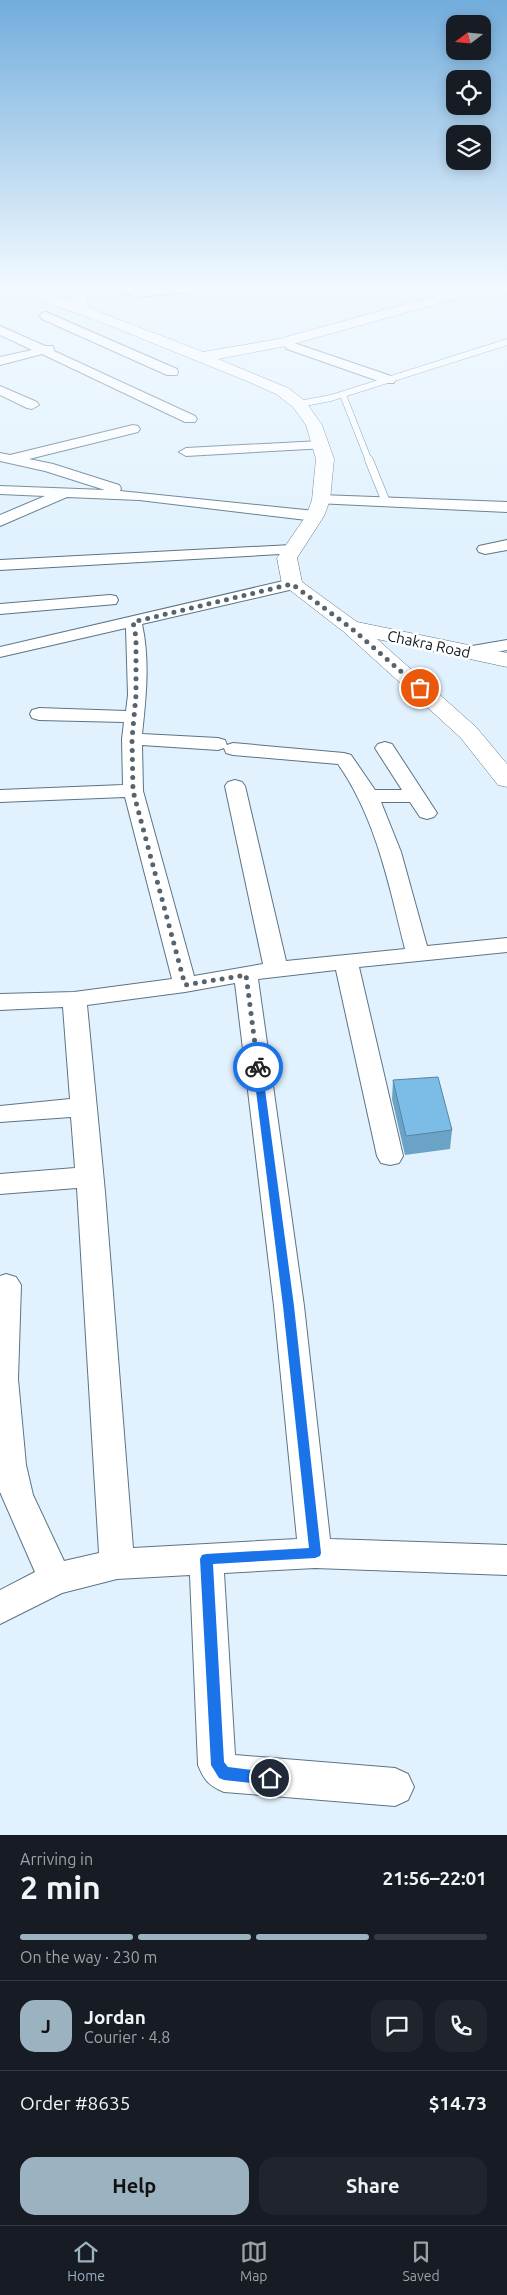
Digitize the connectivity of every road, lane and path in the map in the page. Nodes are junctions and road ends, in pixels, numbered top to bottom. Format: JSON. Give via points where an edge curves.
{"nodes":[{"id":1,"x":84,"y":369,"type":"edge"},
{"id":2,"x":164,"y":369,"type":"edge"},
{"id":3,"x":230,"y":369,"type":"edge"},
{"id":4,"x":356,"y":369,"type":"edge"},
{"id":5,"x":425,"y":369,"type":"edge"},
{"id":6,"x":172,"y":372,"type":"dead end"},
{"id":7,"x":389,"y":380,"type":"junction"},
{"id":8,"x":0,"y":390,"type":"edge"},
{"id":9,"x":343,"y":395,"type":"junction"},
{"id":10,"x":299,"y":404,"type":"junction"},
{"id":11,"x":32,"y":405,"type":"dead end"},
{"id":12,"x":190,"y":419,"type":"dead end"},
{"id":13,"x":133,"y":429,"type":"dead end"},
{"id":14,"x":321,"y":445,"type":"junction"},
{"id":15,"x":186,"y":452,"type":"dead end"},
{"id":16,"x":5,"y":458,"type":"edge"},
{"id":17,"x":0,"y":490,"type":"edge"},
{"id":18,"x":66,"y":493,"type":"junction"},
{"id":19,"x":138,"y":496,"type":"junction"},
{"id":20,"x":322,"y":500,"type":"junction"},
{"id":21,"x":386,"y":502,"type":"junction"},
{"id":22,"x":507,"y":507,"type":"edge"},
{"id":23,"x":315,"y":516,"type":"junction"},
{"id":24,"x":0,"y":521,"type":"edge"},
{"id":25,"x":507,"y":545,"type":"edge"},
{"id":26,"x":485,"y":549,"type":"dead end"},
{"id":27,"x":292,"y":550,"type":"junction"},
{"id":28,"x":0,"y":565,"type":"edge"},
{"id":29,"x":292,"y":584,"type":"junction"},
{"id":30,"x":110,"y":600,"type":"dead end"},
{"id":31,"x":54,"y":606,"type":"junction"},
{"id":32,"x":0,"y":609,"type":"edge"},
{"id":33,"x":133,"y":622,"type":"junction"},
{"id":34,"x":351,"y":628,"type":"junction"},
{"id":35,"x":77,"y":634,"type":"junction"},
{"id":36,"x":507,"y":645,"type":"edge"},
{"id":37,"x":0,"y":652,"type":"edge"},
{"id":38,"x":466,"y":652,"type":"junction"},
{"id":39,"x":507,"y":660,"type":"edge"},
{"id":40,"x":39,"y":714,"type":"dead end"},
{"id":41,"x":135,"y":717,"type":"junction"},
{"id":42,"x":132,"y":739,"type":"junction"},
{"id":43,"x":385,"y":748,"type":"dead end"},
{"id":44,"x":507,"y":780,"type":"edge"},
{"id":45,"x":235,"y":786,"type":"dead end"},
{"id":46,"x":133,"y":791,"type":"junction"},
{"id":47,"x":0,"y":796,"type":"edge"},
{"id":48,"x":367,"y":796,"type":"junction"},
{"id":49,"x":507,"y":945,"type":"edge"},
{"id":50,"x":418,"y":955,"type":"junction"},
{"id":51,"x":346,"y":962,"type":"junction"},
{"id":52,"x":276,"y":969,"type":"junction"},
{"id":53,"x":246,"y":975,"type":"junction"},
{"id":54,"x":185,"y":985,"type":"junction"},
{"id":55,"x":74,"y":999,"type":"junction"},
{"id":56,"x":0,"y":1002,"type":"edge"},
{"id":57,"x":83,"y":1107,"type":"junction"},
{"id":58,"x":4,"y":1114,"type":"dead end"},
{"id":59,"x":390,"y":1156,"type":"dead end"},
{"id":60,"x":89,"y":1178,"type":"junction"},
{"id":61,"x":0,"y":1184,"type":"edge"},
{"id":62,"x":6,"y":1285,"type":"dead end"},
{"id":63,"x":315,"y":1553,"type":"junction"},
{"id":64,"x":206,"y":1559,"type":"junction"},
{"id":65,"x":507,"y":1560,"type":"edge"},
{"id":66,"x":117,"y":1564,"type":"junction"},
{"id":67,"x":55,"y":1579,"type":"junction"},
{"id":68,"x":0,"y":1608,"type":"edge"},
{"id":69,"x":395,"y":1787,"type":"dead end"}],
"edges":[{"from":1,"to":12,"type":"street"},
{"from":2,"to":6,"type":"street"},
{"from":3,"to":10,"type":"main road","via":[[282,391]]},
{"from":4,"to":7,"type":"street"},
{"from":5,"to":7,"type":"lane"},
{"from":7,"to":9,"type":"lane"},
{"from":8,"to":11,"type":"street"},
{"from":9,"to":10,"type":"lane"},
{"from":9,"to":21,"type":"lane"},
{"from":10,"to":14,"type":"main road","via":[[314,425]]},
{"from":13,"to":16,"type":"street"},
{"from":14,"to":15,"type":"street"},
{"from":14,"to":20,"type":"main road","via":[[325,459]]},
{"from":16,"to":19,"type":"street","via":[[48,467]]},
{"from":17,"to":18,"type":"street"},
{"from":18,"to":19,"type":"street"},
{"from":18,"to":24,"type":"street"},
{"from":19,"to":23,"type":"street"},
{"from":20,"to":21,"type":"street"},
{"from":20,"to":23,"type":"main road"},
{"from":21,"to":22,"type":"street"},
{"from":23,"to":27,"type":"main road"},
{"from":25,"to":26,"type":"street"},
{"from":27,"to":28,"type":"street"},
{"from":27,"to":29,"type":"main road","via":[[287,558]]},
{"from":29,"to":33,"type":"street"},
{"from":29,"to":34,"type":"main road"},
{"from":30,"to":31,"type":"street"},
{"from":31,"to":32,"type":"street"},
{"from":31,"to":35,"type":"street"},
{"from":33,"to":35,"type":"street"},
{"from":33,"to":41,"type":"street","via":[[136,637]]},
{"from":34,"to":38,"type":"main road","name":"Chakra Road"},
{"from":34,"to":44,"type":"main road","via":[[468,732]]},
{"from":35,"to":37,"type":"street"},
{"from":36,"to":38,"type":"street"},
{"from":38,"to":39,"type":"main road","name":"Chakra Road"},
{"from":40,"to":41,"type":"street"},
{"from":41,"to":42,"type":"street"},
{"from":42,"to":46,"type":"street"},
{"from":42,"to":48,"type":"street","via":[[344,759]]},
{"from":43,"to":48,"type":"street","via":[[421,805]]},
{"from":45,"to":52,"type":"street"},
{"from":46,"to":47,"type":"street"},
{"from":46,"to":54,"type":"street"},
{"from":48,"to":50,"type":"street","via":[[382,826]]},
{"from":49,"to":50,"type":"street"},
{"from":50,"to":51,"type":"street"},
{"from":51,"to":52,"type":"street"},
{"from":51,"to":59,"type":"street"},
{"from":52,"to":53,"type":"street"},
{"from":53,"to":54,"type":"street"},
{"from":53,"to":63,"type":"street","via":[[289,1306]]},
{"from":54,"to":55,"type":"street"},
{"from":55,"to":56,"type":"street"},
{"from":55,"to":57,"type":"street"},
{"from":57,"to":58,"type":"street"},
{"from":57,"to":60,"type":"street"},
{"from":60,"to":61,"type":"street"},
{"from":60,"to":66,"type":"street"},
{"from":62,"to":67,"type":"street","via":[[3,1379],[10,1465],[17,1495]]},
{"from":63,"to":64,"type":"street"},
{"from":63,"to":65,"type":"street"},
{"from":64,"to":66,"type":"street"},
{"from":64,"to":69,"type":"street","via":[[218,1765],[224,1773]]},
{"from":66,"to":67,"type":"street"},
{"from":67,"to":68,"type":"street"}]}
